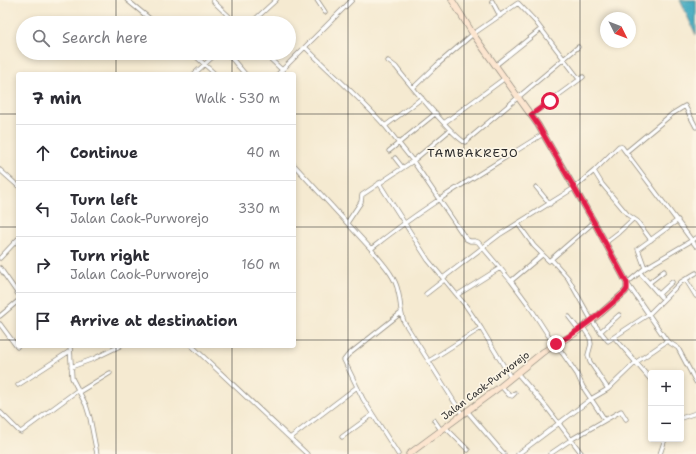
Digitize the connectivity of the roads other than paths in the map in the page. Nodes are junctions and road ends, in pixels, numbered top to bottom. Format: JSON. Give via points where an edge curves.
{"nodes":[{"id":1,"x":127,"y":0,"type":"edge"},
{"id":2,"x":213,"y":0,"type":"edge"},
{"id":3,"x":275,"y":0,"type":"edge"},
{"id":4,"x":317,"y":0,"type":"edge"},
{"id":5,"x":352,"y":0,"type":"edge"},
{"id":6,"x":452,"y":0,"type":"edge"},
{"id":7,"x":492,"y":1,"type":"dead end"},
{"id":8,"x":325,"y":12,"type":"dead end"},
{"id":9,"x":146,"y":16,"type":"edge"},
{"id":10,"x":229,"y":16,"type":"edge"},
{"id":11,"x":258,"y":16,"type":"edge"},
{"id":12,"x":500,"y":16,"type":"junction"},
{"id":13,"x":541,"y":29,"type":"junction"},
{"id":14,"x":473,"y":34,"type":"junction"},
{"id":15,"x":305,"y":47,"type":"junction"},
{"id":16,"x":578,"y":47,"type":"dead end"},
{"id":17,"x":296,"y":56,"type":"edge"},
{"id":18,"x":200,"y":60,"type":"edge"},
{"id":19,"x":209,"y":60,"type":"edge"},
{"id":20,"x":233,"y":60,"type":"edge"},
{"id":21,"x":271,"y":60,"type":"edge"},
{"id":22,"x":292,"y":60,"type":"edge"},
{"id":23,"x":564,"y":60,"type":"junction"},
{"id":24,"x":388,"y":61,"type":"dead end"},
{"id":25,"x":205,"y":64,"type":"junction"},
{"id":26,"x":496,"y":65,"type":"junction"},
{"id":27,"x":282,"y":70,"type":"joint"},
{"id":28,"x":196,"y":72,"type":"edge"},
{"id":29,"x":213,"y":72,"type":"edge"},
{"id":30,"x":243,"y":72,"type":"edge"},
{"id":31,"x":583,"y":77,"type":"dead end"},
{"id":32,"x":505,"y":78,"type":"junction"},
{"id":33,"x":579,"y":79,"type":"junction"},
{"id":34,"x":413,"y":88,"type":"junction"},
{"id":35,"x":518,"y":97,"type":"junction"},
{"id":36,"x":422,"y":98,"type":"junction"},
{"id":37,"x":436,"y":113,"type":"junction"},
{"id":38,"x":531,"y":115,"type":"junction"},
{"id":39,"x":444,"y":123,"type":"junction"},
{"id":40,"x":385,"y":126,"type":"junction"},
{"id":41,"x":696,"y":127,"type":"edge"},
{"id":42,"x":450,"y":130,"type":"junction"},
{"id":43,"x":543,"y":134,"type":"junction"},
{"id":44,"x":400,"y":144,"type":"junction"},
{"id":45,"x":390,"y":151,"type":"dead end"},
{"id":46,"x":626,"y":152,"type":"junction"},
{"id":47,"x":395,"y":158,"type":"dead end"},
{"id":48,"x":413,"y":161,"type":"junction"},
{"id":49,"x":296,"y":167,"type":"edge"},
{"id":50,"x":402,"y":167,"type":"junction"},
{"id":51,"x":0,"y":170,"type":"edge"},
{"id":52,"x":594,"y":171,"type":"junction"},
{"id":53,"x":16,"y":184,"type":"edge"},
{"id":54,"x":379,"y":184,"type":"junction"},
{"id":55,"x":536,"y":187,"type":"dead end"},
{"id":56,"x":574,"y":188,"type":"junction"},
{"id":57,"x":439,"y":199,"type":"junction"},
{"id":58,"x":550,"y":204,"type":"junction"},
{"id":59,"x":633,"y":219,"type":"junction"},
{"id":60,"x":678,"y":220,"type":"junction"},
{"id":61,"x":404,"y":222,"type":"junction"},
{"id":62,"x":594,"y":222,"type":"junction"},
{"id":63,"x":347,"y":223,"type":"junction"},
{"id":64,"x":518,"y":224,"type":"junction"},
{"id":65,"x":694,"y":239,"type":"edge"},
{"id":66,"x":651,"y":240,"type":"junction"},
{"id":67,"x":16,"y":241,"type":"edge"},
{"id":68,"x":605,"y":243,"type":"junction"},
{"id":69,"x":696,"y":246,"type":"edge"},
{"id":70,"x":483,"y":248,"type":"junction"},
{"id":71,"x":371,"y":249,"type":"junction"},
{"id":72,"x":542,"y":255,"type":"junction"},
{"id":73,"x":0,"y":258,"type":"edge"},
{"id":74,"x":551,"y":258,"type":"junction"},
{"id":75,"x":0,"y":268,"type":"edge"},
{"id":76,"x":500,"y":268,"type":"junction"},
{"id":77,"x":645,"y":268,"type":"junction"},
{"id":78,"x":664,"y":270,"type":"dead end"},
{"id":79,"x":640,"y":273,"type":"junction"},
{"id":80,"x":696,"y":273,"type":"edge"},
{"id":81,"x":444,"y":279,"type":"junction"},
{"id":82,"x":686,"y":280,"type":"junction"},
{"id":83,"x":511,"y":281,"type":"junction"},
{"id":84,"x":672,"y":282,"type":"dead end"},
{"id":85,"x":627,"y":283,"type":"junction"},
{"id":86,"x":649,"y":283,"type":"junction"},
{"id":87,"x":696,"y":287,"type":"edge"},
{"id":88,"x":692,"y":290,"type":"junction"},
{"id":89,"x":16,"y":291,"type":"edge"},
{"id":90,"x":426,"y":294,"type":"dead end"},
{"id":91,"x":458,"y":295,"type":"junction"},
{"id":92,"x":696,"y":296,"type":"edge"},
{"id":93,"x":16,"y":303,"type":"edge"},
{"id":94,"x":401,"y":313,"type":"junction"},
{"id":95,"x":649,"y":314,"type":"junction"},
{"id":96,"x":619,"y":315,"type":"dead end"},
{"id":97,"x":0,"y":316,"type":"edge"},
{"id":98,"x":569,"y":317,"type":"dead end"},
{"id":99,"x":592,"y":321,"type":"junction"},
{"id":100,"x":0,"y":324,"type":"edge"},
{"id":101,"x":481,"y":328,"type":"junction"},
{"id":102,"x":581,"y":329,"type":"junction"},
{"id":103,"x":600,"y":332,"type":"junction"},
{"id":104,"x":614,"y":337,"type":"junction"},
{"id":105,"x":666,"y":341,"type":"junction"},
{"id":106,"x":556,"y":344,"type":"junction"},
{"id":107,"x":16,"y":346,"type":"edge"},
{"id":108,"x":70,"y":348,"type":"edge"},
{"id":109,"x":116,"y":348,"type":"edge"},
{"id":110,"x":194,"y":348,"type":"edge"},
{"id":111,"x":429,"y":361,"type":"junction"},
{"id":112,"x":635,"y":363,"type":"junction"},
{"id":113,"x":71,"y":367,"type":"junction"},
{"id":114,"x":110,"y":373,"type":"dead end"},
{"id":115,"x":517,"y":373,"type":"junction"},
{"id":116,"x":648,"y":377,"type":"edge"},
{"id":117,"x":511,"y":378,"type":"junction"},
{"id":118,"x":696,"y":382,"type":"edge"},
{"id":119,"x":18,"y":385,"type":"dead end"},
{"id":120,"x":501,"y":386,"type":"junction"},
{"id":121,"x":357,"y":387,"type":"junction"},
{"id":122,"x":608,"y":389,"type":"junction"},
{"id":123,"x":79,"y":391,"type":"junction"},
{"id":124,"x":515,"y":393,"type":"dead end"},
{"id":125,"x":590,"y":398,"type":"junction"},
{"id":126,"x":0,"y":412,"type":"edge"},
{"id":127,"x":464,"y":412,"type":"junction"},
{"id":128,"x":696,"y":413,"type":"edge"},
{"id":129,"x":372,"y":414,"type":"junction"},
{"id":130,"x":684,"y":417,"type":"edge"},
{"id":131,"x":626,"y":419,"type":"dead end"},
{"id":132,"x":434,"y":420,"type":"dead end"},
{"id":133,"x":605,"y":420,"type":"junction"},
{"id":134,"x":559,"y":422,"type":"junction"},
{"id":135,"x":443,"y":428,"type":"junction"},
{"id":136,"x":342,"y":437,"type":"dead end"},
{"id":137,"x":290,"y":438,"type":"junction"},
{"id":138,"x":572,"y":439,"type":"junction"},
{"id":139,"x":664,"y":442,"type":"edge"},
{"id":140,"x":468,"y":450,"type":"dead end"},
{"id":141,"x":97,"y":454,"type":"edge"},
{"id":142,"x":307,"y":454,"type":"edge"},
{"id":143,"x":398,"y":454,"type":"edge"},
{"id":144,"x":409,"y":454,"type":"edge"},
{"id":145,"x":504,"y":454,"type":"edge"},
{"id":146,"x":518,"y":454,"type":"edge"},
{"id":147,"x":550,"y":454,"type":"edge"},
{"id":148,"x":582,"y":454,"type":"edge"},
{"id":149,"x":660,"y":454,"type":"edge"}],
"edges":[{"from":1,"to":9,"type":"street"},
{"from":2,"to":10,"type":"street"},
{"from":3,"to":11,"type":"street"},
{"from":4,"to":8,"type":"street"},
{"from":5,"to":15,"type":"street"},
{"from":6,"to":14,"type":"street"},
{"from":7,"to":12,"type":"street"},
{"from":12,"to":13,"type":"street","via":[[518,3]]},
{"from":12,"to":14,"type":"street"},
{"from":13,"to":23,"type":"street"},
{"from":13,"to":26,"type":"street"},
{"from":14,"to":26,"type":"street"},
{"from":14,"to":34,"type":"street"},
{"from":15,"to":17,"type":"street"},
{"from":15,"to":40,"type":"street"},
{"from":16,"to":23,"type":"street"},
{"from":18,"to":25,"type":"street"},
{"from":19,"to":25,"type":"street"},
{"from":20,"to":30,"type":"street"},
{"from":21,"to":27,"type":"street"},
{"from":22,"to":27,"type":"street"},
{"from":23,"to":33,"type":"street"},
{"from":23,"to":35,"type":"street"},
{"from":24,"to":34,"type":"street"},
{"from":25,"to":28,"type":"street"},
{"from":25,"to":29,"type":"street"},
{"from":26,"to":32,"type":"street"},
{"from":31,"to":33,"type":"street"},
{"from":32,"to":35,"type":"street"},
{"from":32,"to":39,"type":"street"},
{"from":33,"to":38,"type":"street"},
{"from":34,"to":36,"type":"street"},
{"from":35,"to":38,"type":"street"},
{"from":35,"to":42,"type":"street","via":[[465,142]]},
{"from":36,"to":37,"type":"street"},
{"from":36,"to":40,"type":"street"},
{"from":37,"to":39,"type":"street"},
{"from":37,"to":44,"type":"street"},
{"from":38,"to":43,"type":"street"},
{"from":39,"to":42,"type":"street"},
{"from":40,"to":44,"type":"street"},
{"from":41,"to":46,"type":"street","via":[[685,106]]},
{"from":42,"to":48,"type":"street"},
{"from":43,"to":56,"type":"street"},
{"from":43,"to":57,"type":"street"},
{"from":44,"to":45,"type":"street"},
{"from":44,"to":48,"type":"street"},
{"from":46,"to":52,"type":"street","via":[[621,146],[617,147]]},
{"from":46,"to":60,"type":"street"},
{"from":47,"to":50,"type":"street"},
{"from":48,"to":50,"type":"street"},
{"from":48,"to":57,"type":"street"},
{"from":49,"to":63,"type":"street"},
{"from":50,"to":54,"type":"street"},
{"from":51,"to":53,"type":"street"},
{"from":52,"to":56,"type":"street"},
{"from":52,"to":59,"type":"street","via":[[605,188]]},
{"from":54,"to":61,"type":"street"},
{"from":54,"to":63,"type":"street","via":[[362,195],[362,201]]},
{"from":55,"to":58,"type":"street"},
{"from":56,"to":58,"type":"street"},
{"from":56,"to":62,"type":"street"},
{"from":57,"to":61,"type":"street"},
{"from":57,"to":70,"type":"street","via":[[466,239],[470,242],[477,241]]},
{"from":58,"to":64,"type":"street"},
{"from":59,"to":66,"type":"street"},
{"from":59,"to":68,"type":"street"},
{"from":60,"to":65,"type":"street"},
{"from":60,"to":66,"type":"street"},
{"from":61,"to":71,"type":"street"},
{"from":61,"to":81,"type":"street","via":[[428,260]]},
{"from":62,"to":68,"type":"street"},
{"from":62,"to":74,"type":"street"},
{"from":63,"to":71,"type":"street"},
{"from":64,"to":70,"type":"street"},
{"from":64,"to":72,"type":"street"},
{"from":65,"to":69,"type":"street"},
{"from":65,"to":77,"type":"street"},
{"from":66,"to":77,"type":"street","via":[[638,249]]},
{"from":67,"to":73,"type":"street"},
{"from":68,"to":85,"type":"street"},
{"from":70,"to":76,"type":"street"},
{"from":70,"to":81,"type":"street"},
{"from":71,"to":94,"type":"street","via":[[397,286]]},
{"from":72,"to":74,"type":"street","via":[[548,261]]},
{"from":72,"to":83,"type":"street"},
{"from":74,"to":99,"type":"street","via":[[568,278]]},
{"from":75,"to":89,"type":"street"},
{"from":76,"to":83,"type":"street"},
{"from":76,"to":91,"type":"street"},
{"from":77,"to":79,"type":"street"},
{"from":78,"to":86,"type":"street"},
{"from":79,"to":85,"type":"street"},
{"from":79,"to":86,"type":"street"},
{"from":80,"to":82,"type":"street"},
{"from":81,"to":90,"type":"street"},
{"from":81,"to":91,"type":"street"},
{"from":82,"to":88,"type":"street"},
{"from":82,"to":95,"type":"street"},
{"from":83,"to":106,"type":"street"},
{"from":84,"to":86,"type":"street","via":[[660,295]]},
{"from":85,"to":95,"type":"street"},
{"from":85,"to":99,"type":"street","name":"Jalan Caok-Purworejo","via":[[625,292]]},
{"from":87,"to":88,"type":"street"},
{"from":88,"to":92,"type":"street"},
{"from":91,"to":101,"type":"street"},
{"from":93,"to":97,"type":"street"},
{"from":94,"to":111,"type":"street"},
{"from":94,"to":121,"type":"street","via":[[344,360]]},
{"from":95,"to":104,"type":"street"},
{"from":95,"to":105,"type":"street"},
{"from":96,"to":103,"type":"street"},
{"from":98,"to":102,"type":"street"},
{"from":99,"to":102,"type":"street","name":"Jalan Caok-Purworejo"},
{"from":99,"to":103,"type":"street"},
{"from":100,"to":107,"type":"street"},
{"from":101,"to":111,"type":"street"},
{"from":101,"to":117,"type":"street"},
{"from":102,"to":106,"type":"street","name":"Jalan Caok-Purworejo"},
{"from":102,"to":122,"type":"street","via":[[590,338],[590,362]]},
{"from":103,"to":104,"type":"street","via":[[608,341]]},
{"from":104,"to":112,"type":"street"},
{"from":105,"to":112,"type":"street"},
{"from":105,"to":118,"type":"street","via":[[678,348]]},
{"from":106,"to":115,"type":"street","name":"Jalan Caok-Purworejo"},
{"from":106,"to":125,"type":"street"},
{"from":108,"to":113,"type":"street"},
{"from":108,"to":119,"type":"street"},
{"from":109,"to":113,"type":"street"},
{"from":110,"to":137,"type":"street"},
{"from":111,"to":127,"type":"street"},
{"from":112,"to":116,"type":"street"},
{"from":112,"to":122,"type":"street"},
{"from":113,"to":123,"type":"street","via":[[72,378]]},
{"from":114,"to":123,"type":"street"},
{"from":115,"to":117,"type":"street","name":"Jalan Caok-Purworejo"},
{"from":115,"to":134,"type":"street"},
{"from":117,"to":120,"type":"street","name":"Jalan Caok-Purworejo"},
{"from":120,"to":124,"type":"street","via":[[511,396]]},
{"from":120,"to":127,"type":"street","name":"Jalan Caok-Purworejo"},
{"from":121,"to":129,"type":"street"},
{"from":121,"to":137,"type":"street"},
{"from":122,"to":125,"type":"street"},
{"from":123,"to":126,"type":"street","via":[[21,432]]},
{"from":123,"to":141,"type":"street","via":[[90,418]]},
{"from":125,"to":133,"type":"street"},
{"from":125,"to":134,"type":"street"},
{"from":127,"to":135,"type":"street","name":"Jalan Caok-Purworejo"},
{"from":127,"to":145,"type":"street"},
{"from":128,"to":130,"type":"street"},
{"from":129,"to":136,"type":"street"},
{"from":129,"to":143,"type":"street"},
{"from":131,"to":133,"type":"street","via":[[621,411]]},
{"from":132,"to":135,"type":"street"},
{"from":133,"to":138,"type":"street"},
{"from":134,"to":138,"type":"street"},
{"from":134,"to":146,"type":"street"},
{"from":135,"to":140,"type":"street"},
{"from":135,"to":144,"type":"street","name":"Jalan Caok-Purworejo"},
{"from":137,"to":142,"type":"street"},
{"from":138,"to":147,"type":"street"},
{"from":138,"to":148,"type":"street"},
{"from":139,"to":149,"type":"street"}]}
